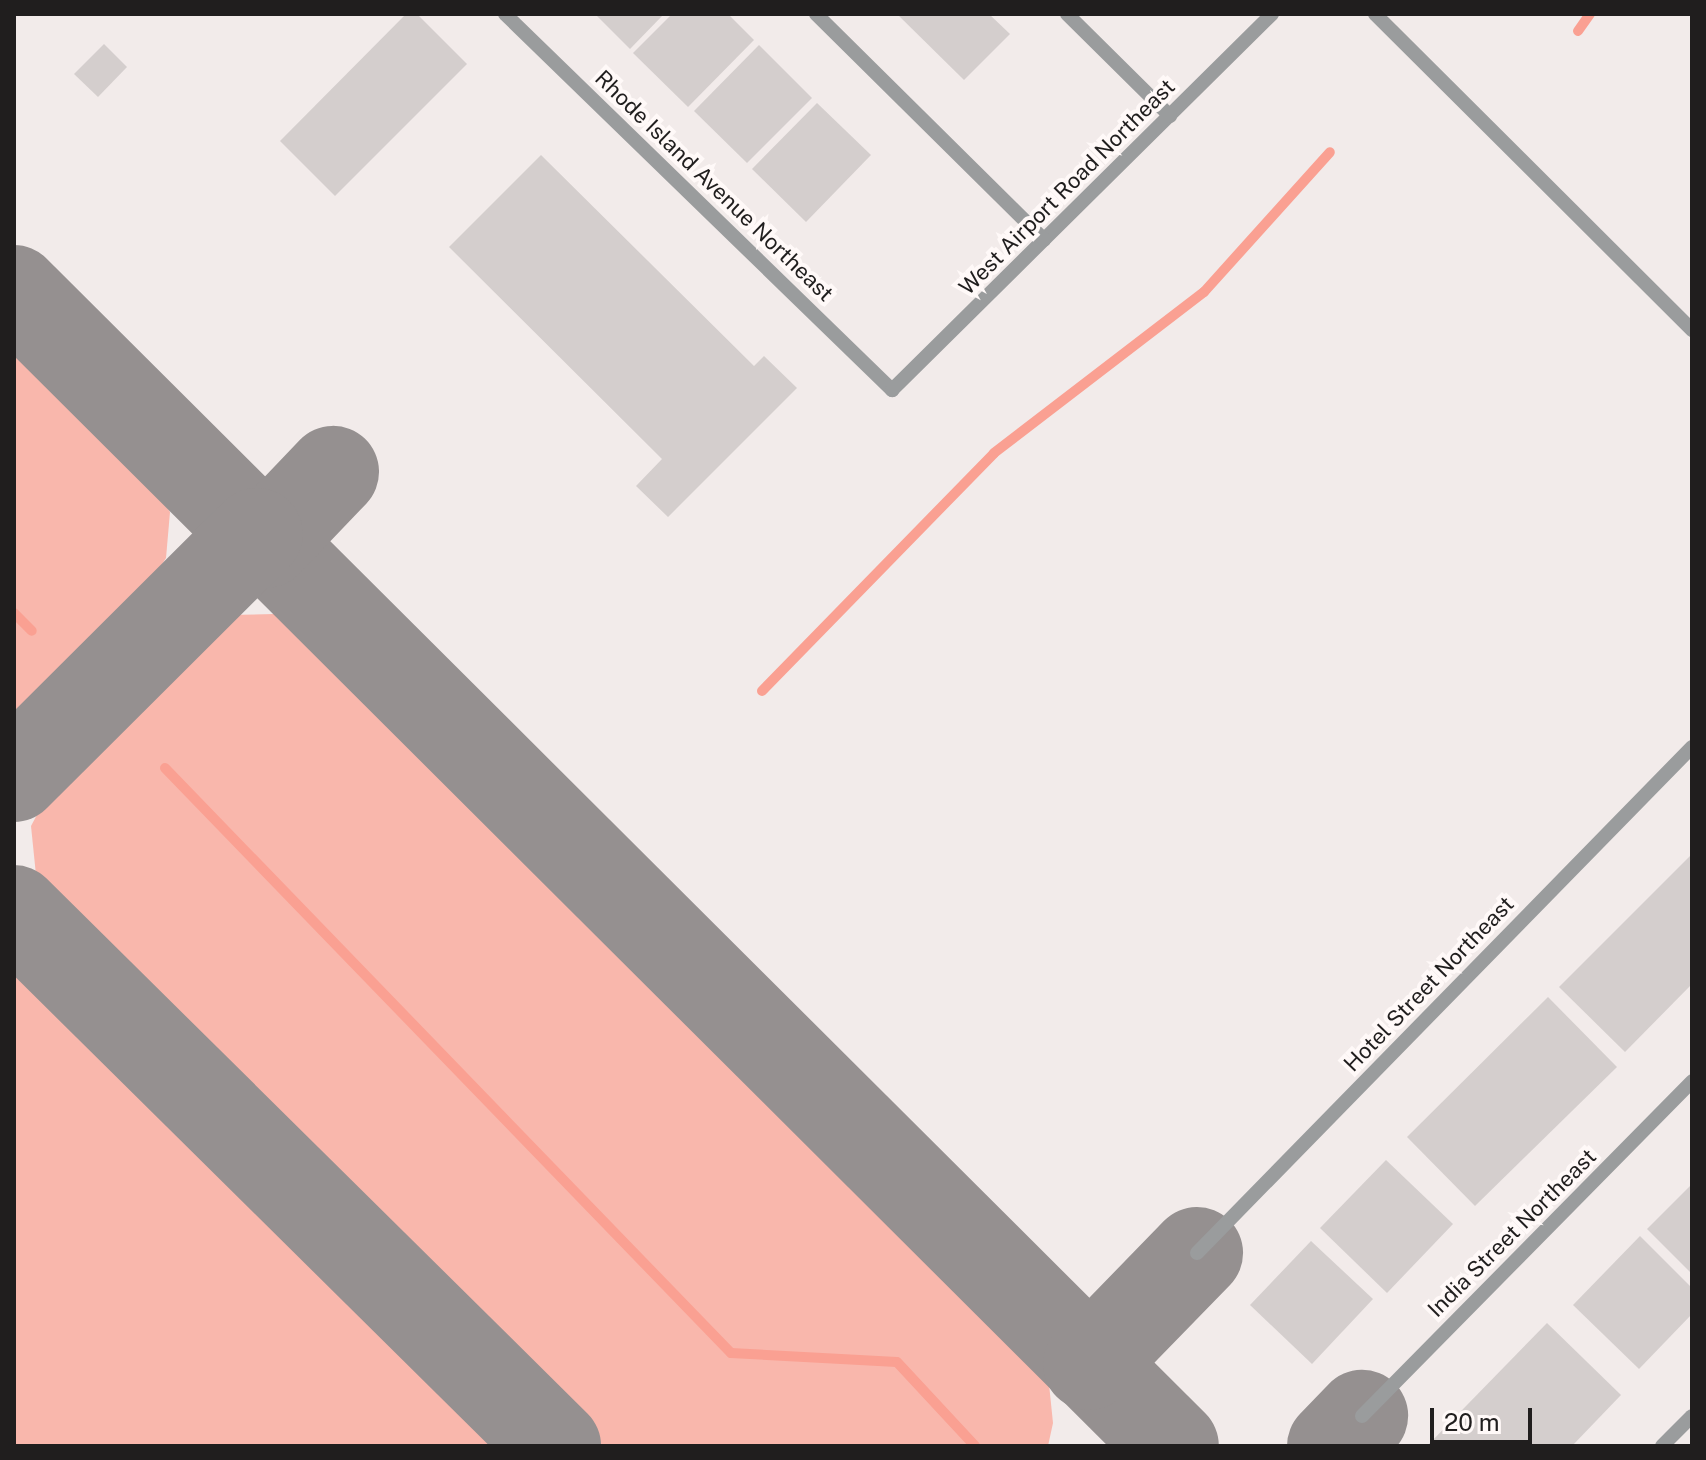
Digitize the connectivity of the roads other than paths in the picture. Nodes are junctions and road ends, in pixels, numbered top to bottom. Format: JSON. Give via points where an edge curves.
{"nodes":[{"id":1,"x":505,"y":14,"type":"edge"},
{"id":2,"x":816,"y":14,"type":"edge"},
{"id":3,"x":1067,"y":14,"type":"edge"},
{"id":4,"x":1272,"y":14,"type":"edge"},
{"id":5,"x":1375,"y":14,"type":"edge"},
{"id":6,"x":1170,"y":116,"type":"junction"},
{"id":7,"x":1044,"y":240,"type":"junction"},
{"id":8,"x":1692,"y":330,"type":"edge"},
{"id":9,"x":892,"y":390,"type":"joint"},
{"id":10,"x":1692,"y":747,"type":"edge"},
{"id":11,"x":1692,"y":1081,"type":"edge"},
{"id":12,"x":1197,"y":1253,"type":"dead end"},
{"id":13,"x":1362,"y":1416,"type":"dead end"},
{"id":14,"x":1692,"y":1416,"type":"edge"},
{"id":15,"x":1662,"y":1446,"type":"edge"}],
"edges":[{"from":1,"to":9,"type":"lane","name":"Rhode Island Avenue Northeast"},
{"from":2,"to":7,"type":"lane"},
{"from":3,"to":6,"type":"lane"},
{"from":4,"to":6,"type":"lane","name":"West Airport Road Northeast"},
{"from":5,"to":8,"type":"lane"},
{"from":6,"to":7,"type":"lane","name":"West Airport Road Northeast"},
{"from":7,"to":9,"type":"lane","name":"West Airport Road Northeast"},
{"from":10,"to":12,"type":"lane","name":"Hotel Street Northeast"},
{"from":11,"to":13,"type":"lane","name":"India Street Northeast"},
{"from":14,"to":15,"type":"lane"}]}
